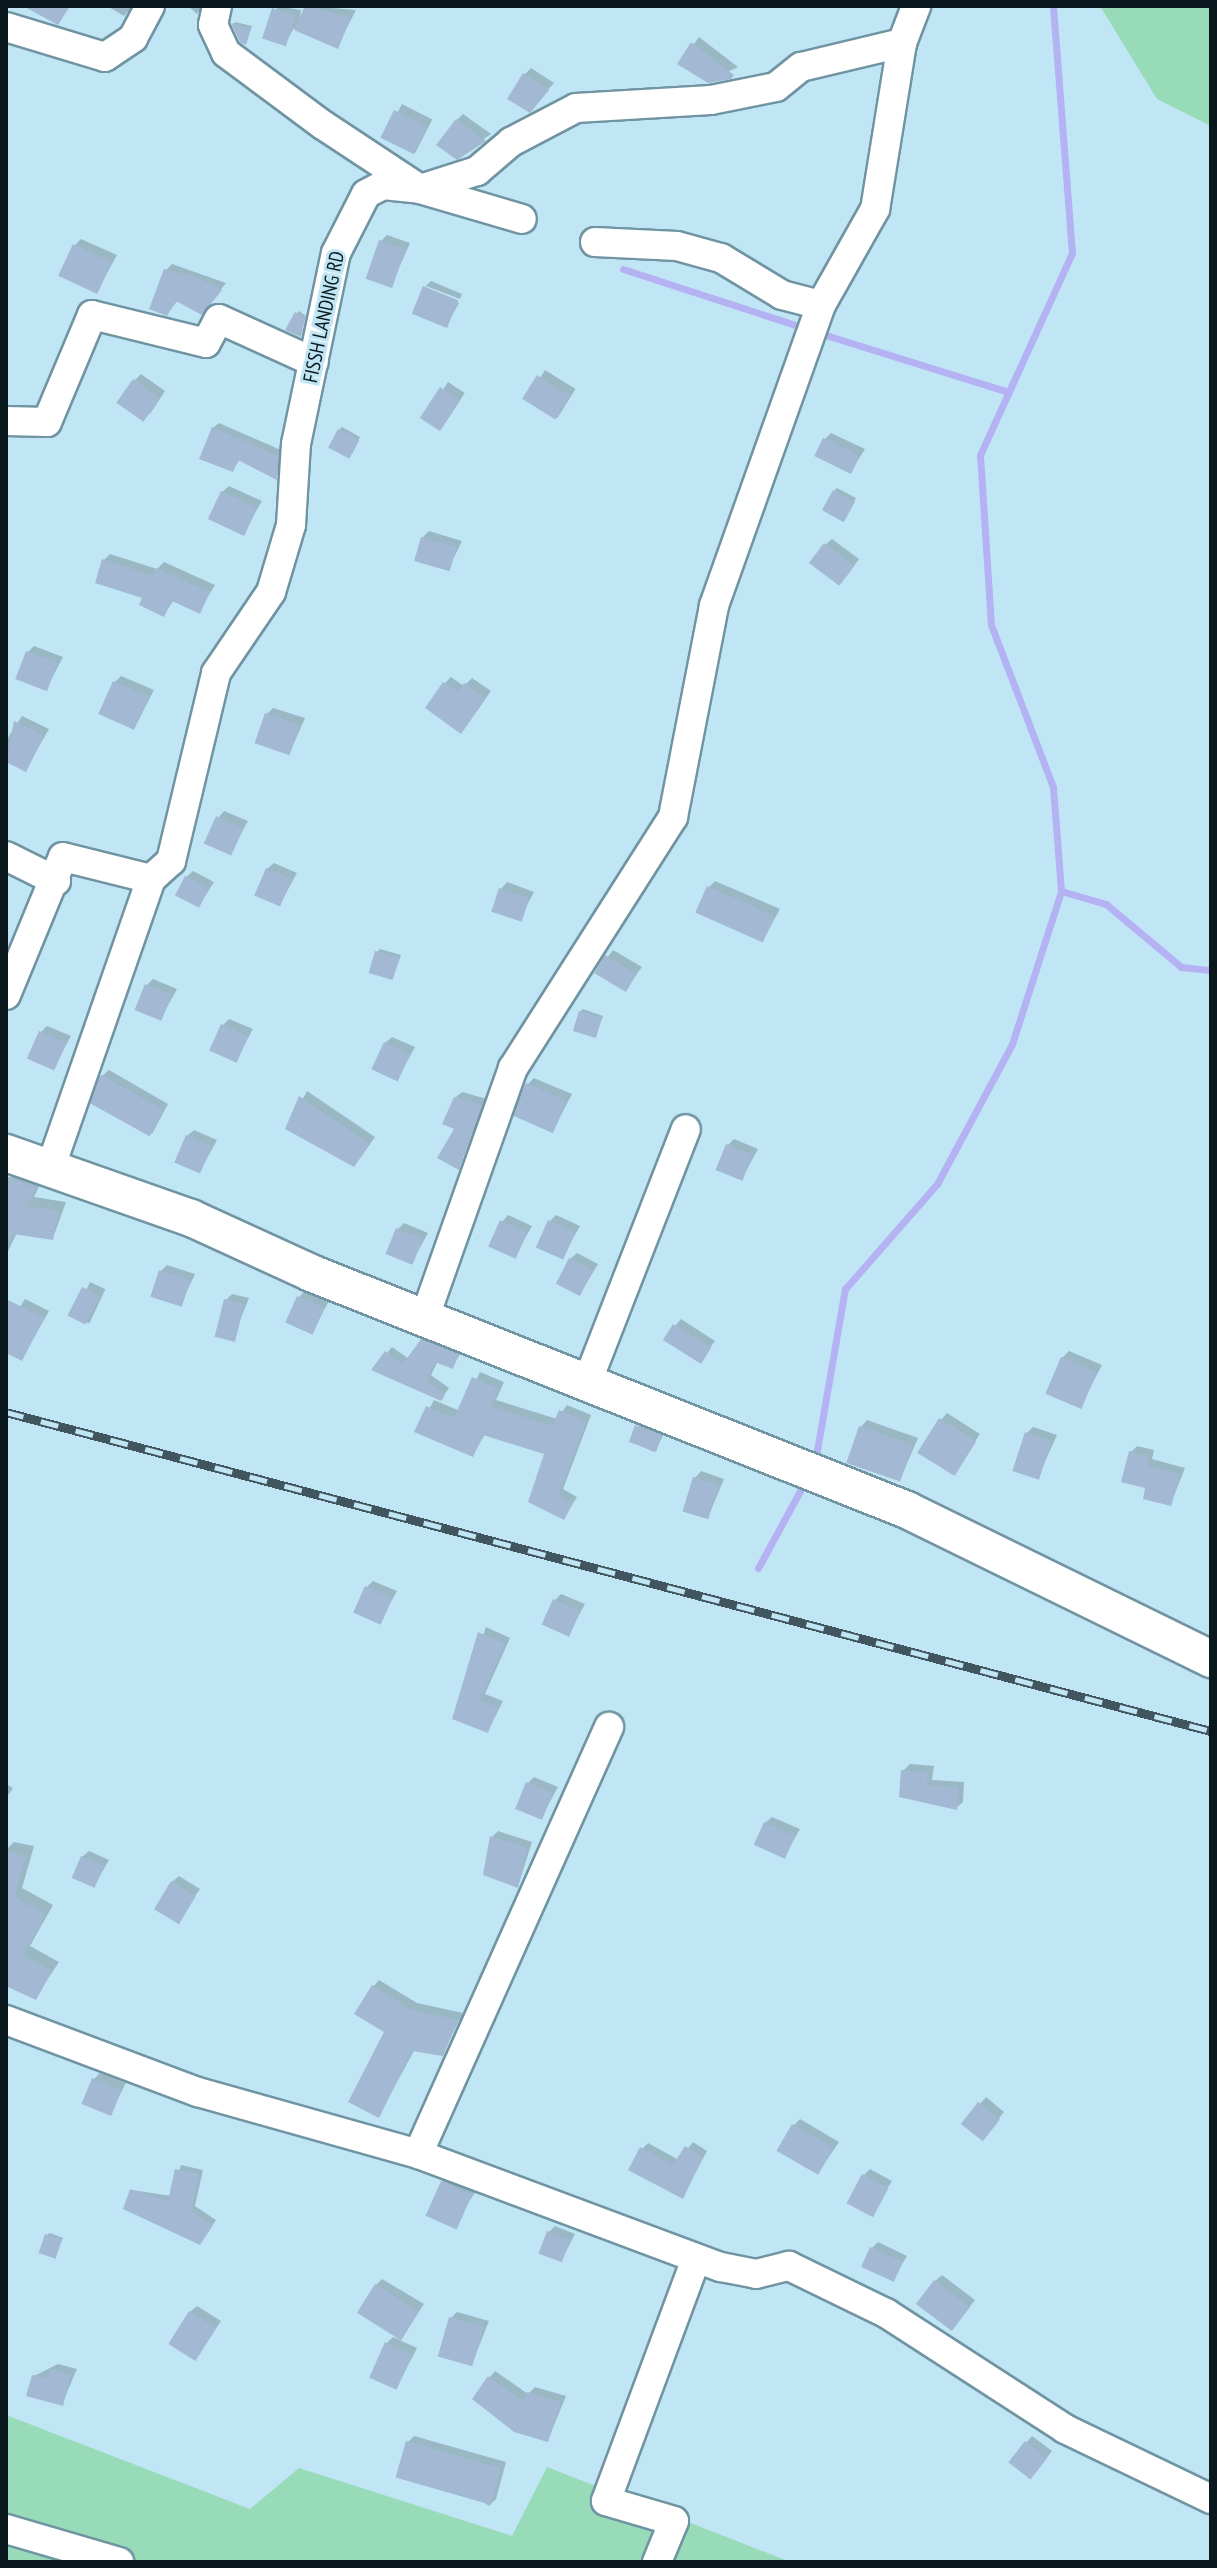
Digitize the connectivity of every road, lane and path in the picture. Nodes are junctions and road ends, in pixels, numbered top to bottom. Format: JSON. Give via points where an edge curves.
{"nodes":[{"id":1,"x":150,"y":6,"type":"edge"},
{"id":2,"x":217,"y":6,"type":"edge"},
{"id":3,"x":916,"y":6,"type":"edge"},
{"id":4,"x":6,"y":27,"type":"edge"},
{"id":5,"x":902,"y":43,"type":"junction"},
{"id":6,"x":420,"y":189,"type":"junction"},
{"id":7,"x":522,"y":219,"type":"dead end"},
{"id":8,"x":595,"y":242,"type":"dead end"},
{"id":9,"x":821,"y":305,"type":"junction"},
{"id":10,"x":314,"y":362,"type":"junction"},
{"id":11,"x":6,"y":421,"type":"edge"},
{"id":12,"x":6,"y":856,"type":"edge"},
{"id":13,"x":151,"y":879,"type":"junction"},
{"id":14,"x":56,"y":881,"type":"junction"},
{"id":15,"x":6,"y":995,"type":"edge"},
{"id":16,"x":686,"y":1129,"type":"dead end"},
{"id":17,"x":6,"y":1153,"type":"edge"},
{"id":18,"x":50,"y":1169,"type":"junction"},
{"id":19,"x":425,"y":1316,"type":"junction"},
{"id":20,"x":588,"y":1380,"type":"junction"},
{"id":21,"x":1211,"y":1659,"type":"edge"},
{"id":22,"x":609,"y":1727,"type":"dead end"},
{"id":23,"x":6,"y":2020,"type":"edge"},
{"id":24,"x":418,"y":2154,"type":"junction"},
{"id":25,"x":696,"y":2259,"type":"junction"},
{"id":26,"x":1211,"y":2499,"type":"edge"},
{"id":27,"x":6,"y":2529,"type":"edge"},
{"id":28,"x":119,"y":2562,"type":"edge"},
{"id":29,"x":657,"y":2562,"type":"edge"}],
"edges":[{"from":1,"to":4,"type":"street","via":[[133,38],[105,57]]},
{"from":2,"to":6,"type":"street","via":[[213,25],[226,53]]},
{"from":3,"to":5,"type":"street"},
{"from":5,"to":6,"type":"street","name":"FISSH LANDING RD","via":[[801,67],[776,87],[711,100],[576,108],[511,142],[477,171]]},
{"from":5,"to":9,"type":"street","via":[[875,209]]},
{"from":6,"to":7,"type":"street"},
{"from":6,"to":10,"type":"street","name":"FISSH LANDING RD","via":[[383,185],[366,194],[336,253]]},
{"from":8,"to":9,"type":"street","via":[[677,246],[721,258],[782,295]]},
{"from":9,"to":19,"type":"street","via":[[714,606],[673,817],[513,1068]]},
{"from":10,"to":11,"type":"street","via":[[219,319],[206,343],[92,315],[47,422]]},
{"from":10,"to":13,"type":"street","name":"FISSH LANDING RD","via":[[296,444],[291,525],[271,592],[216,673],[174,853]]},
{"from":12,"to":14,"type":"street"},
{"from":13,"to":14,"type":"street","via":[[63,857]]},
{"from":13,"to":18,"type":"street","name":"FISSH LANDING RD"},
{"from":14,"to":15,"type":"street"},
{"from":16,"to":20,"type":"street"},
{"from":17,"to":18,"type":"main road"},
{"from":18,"to":19,"type":"main road"},
{"from":19,"to":20,"type":"main road"},
{"from":20,"to":21,"type":"main road","via":[[810,1471]]},
{"from":22,"to":24,"type":"street"},
{"from":23,"to":24,"type":"street","via":[[198,2092]]},
{"from":24,"to":25,"type":"street"},
{"from":25,"to":26,"type":"street","via":[[756,2274],[789,2266],[886,2313],[1065,2429]]},
{"from":25,"to":29,"type":"street","via":[[606,2501],[674,2521]]},
{"from":27,"to":28,"type":"street"}]}
